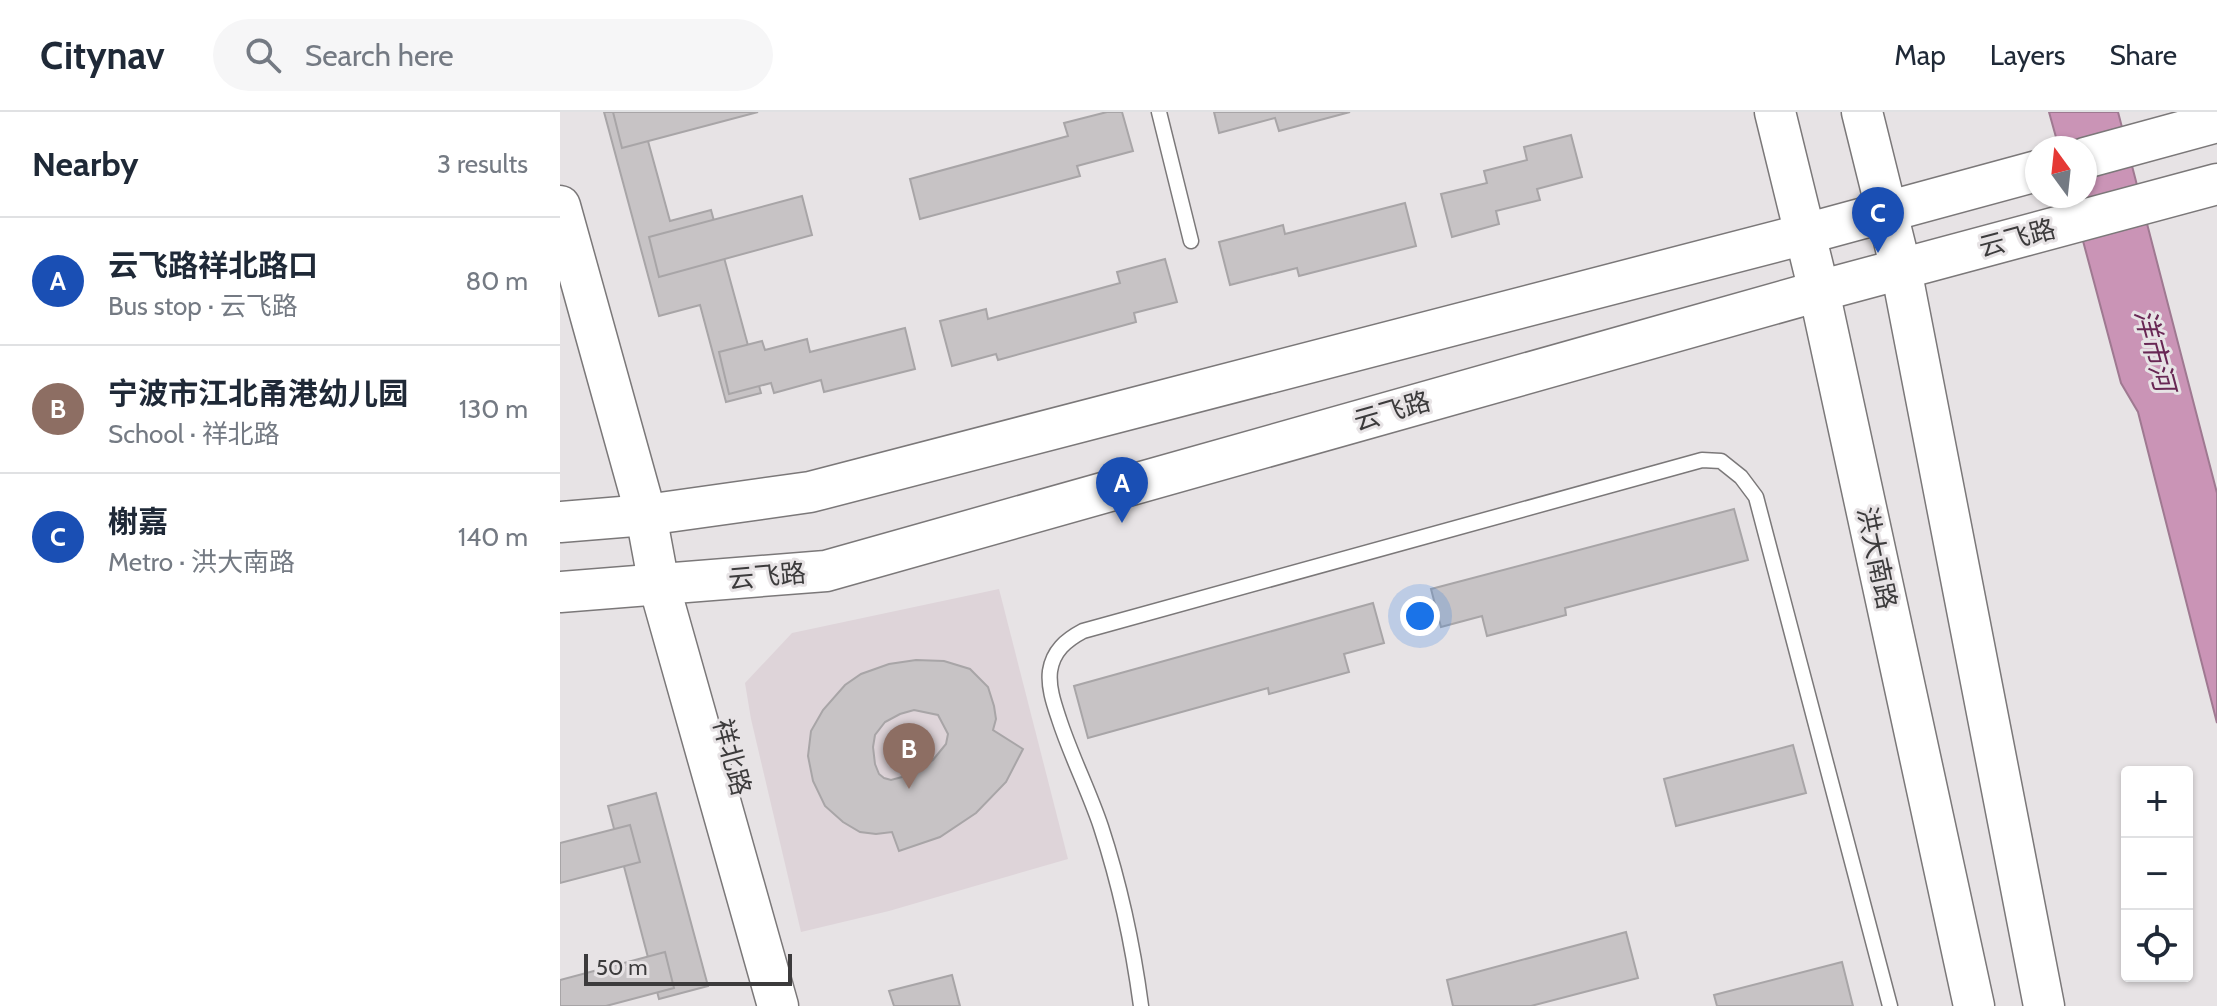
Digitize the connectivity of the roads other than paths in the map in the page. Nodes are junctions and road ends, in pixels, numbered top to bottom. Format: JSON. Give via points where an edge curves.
{"nodes":[{"id":1,"x":1159,"y":112,"type":"edge"},
{"id":2,"x":1775,"y":112,"type":"edge"},
{"id":3,"x":1862,"y":112,"type":"edge"},
{"id":4,"x":2211,"y":124,"type":"edge"},
{"id":5,"x":2097,"y":155,"type":"edge"},
{"id":6,"x":2020,"y":176,"type":"edge"},
{"id":7,"x":2217,"y":184,"type":"edge"},
{"id":8,"x":560,"y":206,"type":"edge"},
{"id":9,"x":1887,"y":212,"type":"junction"},
{"id":10,"x":1805,"y":234,"type":"junction"},
{"id":11,"x":1191,"y":241,"type":"dead end"},
{"id":12,"x":1901,"y":269,"type":"junction"},
{"id":13,"x":1819,"y":291,"type":"junction"},
{"id":14,"x":646,"y":515,"type":"junction"},
{"id":15,"x":560,"y":522,"type":"edge"},
{"id":16,"x":672,"y":584,"type":"junction"},
{"id":17,"x":560,"y":592,"type":"edge"},
{"id":18,"x":778,"y":1006,"type":"edge"},
{"id":19,"x":801,"y":1006,"type":"edge"},
{"id":20,"x":1141,"y":1006,"type":"edge"},
{"id":21,"x":1890,"y":1006,"type":"edge"},
{"id":22,"x":1974,"y":1006,"type":"edge"},
{"id":23,"x":2044,"y":1006,"type":"edge"}],
"edges":[{"from":1,"to":11,"type":"lane"},
{"from":2,"to":10,"type":"main road","name":"洪大南路"},
{"from":3,"to":9,"type":"main road"},
{"from":4,"to":5,"type":"main road"},
{"from":6,"to":9,"type":"main road"},
{"from":7,"to":12,"type":"main road","name":"云飞路"},
{"from":8,"to":14,"type":"main road","name":"祥北路"},
{"from":9,"to":10,"type":"main road"},
{"from":9,"to":12,"type":"main road"},
{"from":10,"to":13,"type":"main road","name":"洪大南路"},
{"from":10,"to":14,"type":"main road","via":[[810,492]]},
{"from":12,"to":13,"type":"main road","name":"云飞路"},
{"from":12,"to":23,"type":"main road"},
{"from":13,"to":16,"type":"main road","name":"云飞路","via":[[826,571]]},
{"from":13,"to":22,"type":"main road","name":"洪大南路"},
{"from":14,"to":15,"type":"main road"},
{"from":14,"to":16,"type":"main road","name":"祥北路"},
{"from":16,"to":17,"type":"main road","name":"云飞路"},
{"from":16,"to":18,"type":"main road","name":"祥北路"},
{"from":16,"to":19,"type":"main road","name":"祥北路","via":[[692,614]]},
{"from":20,"to":21,"type":"lane","via":[[1114,866],[1052,698],[1050,673],[1055,654],[1067,639],[1702,460],[1721,461],[1756,497]]}]}
